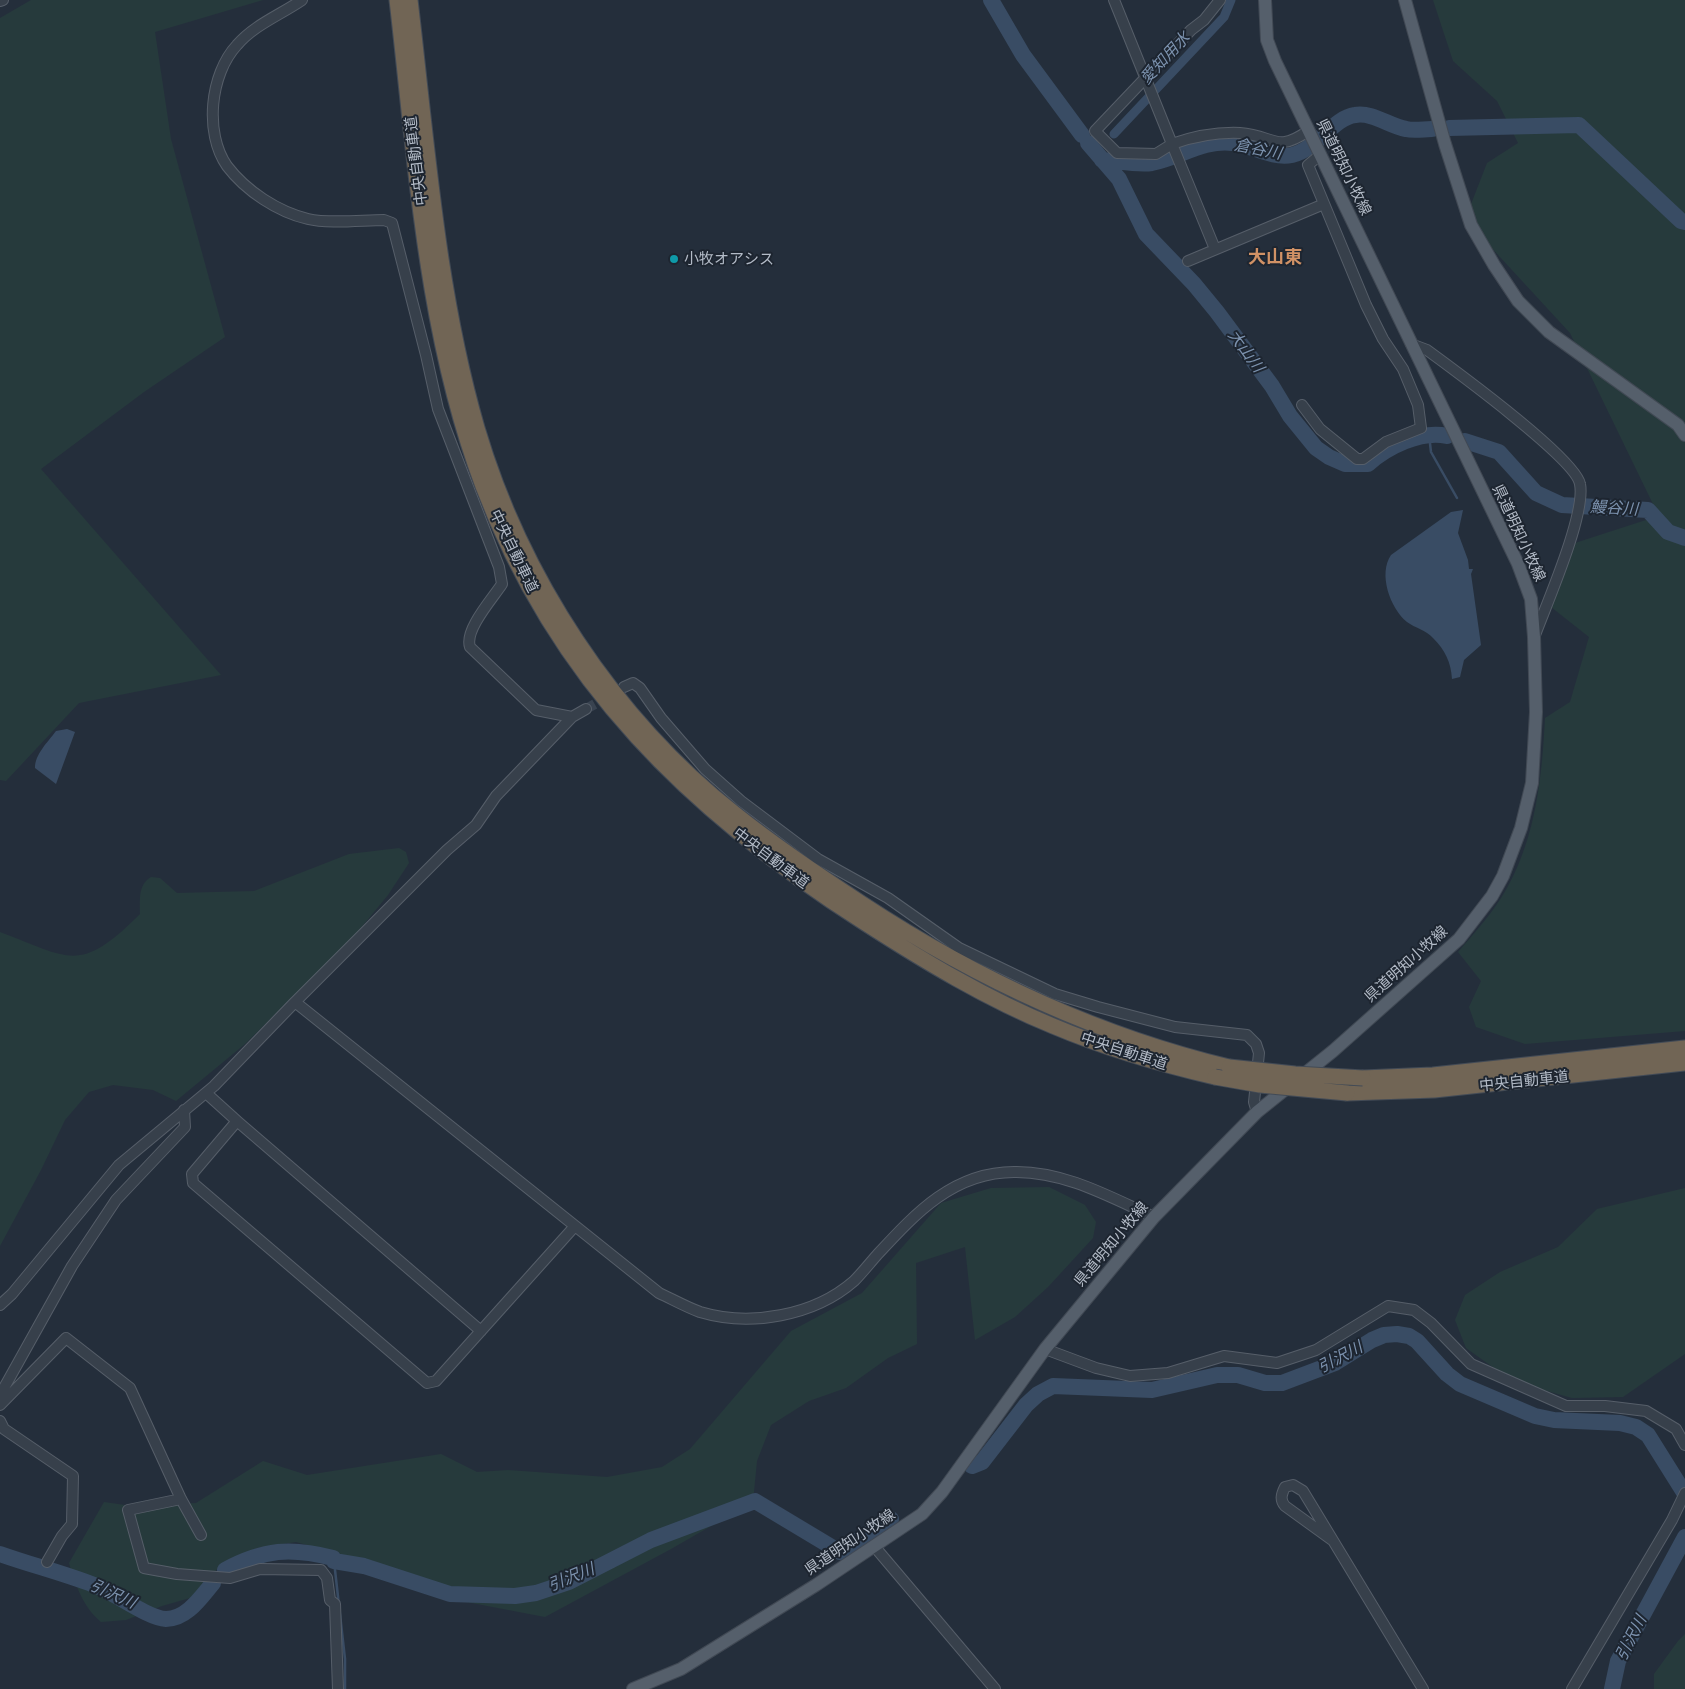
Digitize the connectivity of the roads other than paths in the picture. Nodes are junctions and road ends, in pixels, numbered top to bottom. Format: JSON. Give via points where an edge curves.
{"nodes":[{"id":1,"x":302,"y":0,"type":"edge"},
{"id":2,"x":397,"y":0,"type":"edge"},
{"id":3,"x":410,"y":0,"type":"edge"},
{"id":4,"x":1114,"y":0,"type":"edge"},
{"id":5,"x":1220,"y":0,"type":"edge"},
{"id":6,"x":1265,"y":0,"type":"edge"},
{"id":7,"x":1405,"y":0,"type":"edge"},
{"id":8,"x":1144,"y":79,"type":"junction"},
{"id":9,"x":1310,"y":134,"type":"junction"},
{"id":10,"x":1172,"y":146,"type":"junction"},
{"id":11,"x":1320,"y":154,"type":"junction"},
{"id":12,"x":1324,"y":204,"type":"junction"},
{"id":13,"x":1215,"y":249,"type":"junction"},
{"id":14,"x":1188,"y":261,"type":"dead end"},
{"id":15,"x":1411,"y":344,"type":"junction"},
{"id":16,"x":1302,"y":405,"type":"dead end"},
{"id":17,"x":1685,"y":435,"type":"edge"},
{"id":18,"x":1534,"y":637,"type":"junction"},
{"id":19,"x":629,"y":685,"type":"dead end"},
{"id":20,"x":586,"y":709,"type":"tunnel mouth"},
{"id":21,"x":572,"y":717,"type":"junction"},
{"id":22,"x":295,"y":1002,"type":"junction"},
{"id":23,"x":1685,"y":1048,"type":"edge"},
{"id":24,"x":1685,"y":1063,"type":"edge"},
{"id":25,"x":206,"y":1093,"type":"junction"},
{"id":26,"x":184,"y":1110,"type":"junction"},
{"id":27,"x":1257,"y":1112,"type":"junction"},
{"id":28,"x":237,"y":1121,"type":"junction"},
{"id":29,"x":1154,"y":1217,"type":"junction"},
{"id":30,"x":575,"y":1226,"type":"junction"},
{"id":31,"x":0,"y":1305,"type":"edge"},
{"id":32,"x":481,"y":1331,"type":"junction"},
{"id":33,"x":1045,"y":1349,"type":"junction"},
{"id":34,"x":0,"y":1395,"type":"edge"},
{"id":35,"x":0,"y":1405,"type":"edge"},
{"id":36,"x":1,"y":1428,"type":"edge"},
{"id":37,"x":1685,"y":1445,"type":"edge"},
{"id":38,"x":1685,"y":1493,"type":"edge"},
{"id":39,"x":181,"y":1499,"type":"junction"},
{"id":40,"x":201,"y":1535,"type":"dead end"},
{"id":41,"x":1332,"y":1540,"type":"junction"},
{"id":42,"x":874,"y":1546,"type":"junction"},
{"id":43,"x":47,"y":1562,"type":"dead end"},
{"id":44,"x":338,"y":1689,"type":"edge"},
{"id":45,"x":633,"y":1689,"type":"edge"},
{"id":46,"x":995,"y":1689,"type":"edge"},
{"id":47,"x":1423,"y":1689,"type":"edge"},
{"id":48,"x":1572,"y":1689,"type":"edge"}],
"edges":[{"from":1,"to":21,"type":"street","via":[[250,32],[224,64],[217,78],[212,109],[218,148],[226,165],[243,184],[287,211],[309,220],[384,220],[392,223],[438,409],[499,567],[502,584],[472,628],[468,642],[536,710]]},
{"from":2,"to":24,"type":"highway","name":"中央自動車道","bridge":true,"via":[[430,275],[465,432],[487,494],[526,580],[586,676],[647,750],[710,810],[779,865],[934,965],[1051,1026],[1118,1051],[1214,1077],[1347,1093],[1434,1090]]},
{"from":3,"to":23,"type":"highway","name":"中央自動車道","bridge":true,"via":[[443,272],[461,362],[496,482],[523,544],[563,619],[596,668],[657,740],[733,812],[891,923],[1011,990],[1174,1054],[1229,1066],[1363,1078],[1433,1075]]},
{"from":4,"to":8,"type":"street"},
{"from":5,"to":8,"type":"street"},
{"from":6,"to":9,"type":"main road","name":"県道明知小牧線","via":[[1267,40]]},
{"from":7,"to":17,"type":"main road","via":[[1471,225],[1494,265],[1518,301],[1549,332],[1678,425]]},
{"from":8,"to":10,"type":"street"},
{"from":8,"to":10,"type":"street","via":[[1095,132],[1117,153],[1156,154]]},
{"from":9,"to":10,"type":"street","via":[[1282,144],[1241,133],[1198,135]]},
{"from":9,"to":11,"type":"main road","name":"県道明知小牧線"},
{"from":10,"to":13,"type":"street"},
{"from":11,"to":12,"type":"street","via":[[1308,165]]},
{"from":11,"to":15,"type":"main road","name":"県道明知小牧線"},
{"from":12,"to":13,"type":"street"},
{"from":12,"to":16,"type":"street","via":[[1366,305],[1403,369],[1418,404],[1422,428],[1386,442],[1363,459],[1357,459],[1320,429]]},
{"from":13,"to":14,"type":"street"},
{"from":15,"to":18,"type":"main road","name":"県道明知小牧線","via":[[1518,564],[1531,599]]},
{"from":15,"to":18,"type":"street","via":[[1427,350],[1476,387],[1562,459],[1580,482],[1580,498],[1562,566]]},
{"from":18,"to":27,"type":"main road","name":"県道明知小牧線","via":[[1536,712],[1532,783],[1521,828],[1492,896],[1459,939]]},
{"from":19,"to":27,"type":"street","via":[[640,688],[705,769],[741,801],[818,859],[888,898],[959,948],[1055,994],[1098,1007],[1174,1027],[1247,1035],[1260,1053],[1254,1102]]},
{"from":20,"to":21,"type":"street"},
{"from":21,"to":22,"type":"street","via":[[496,796],[476,825]]},
{"from":22,"to":25,"type":"street"},
{"from":22,"to":30,"type":"street"},
{"from":25,"to":26,"type":"street"},
{"from":25,"to":28,"type":"street"},
{"from":26,"to":31,"type":"street","via":[[119,1165]]},
{"from":26,"to":34,"type":"street","via":[[185,1127],[116,1200],[72,1266]]},
{"from":27,"to":29,"type":"main road","name":"県道明知小牧線"},
{"from":28,"to":32,"type":"street"},
{"from":28,"to":32,"type":"street","via":[[192,1174],[192,1183],[426,1384],[436,1382]]},
{"from":29,"to":30,"type":"street","via":[[1080,1183],[1014,1172],[983,1176],[956,1186],[925,1205],[853,1281],[817,1304],[781,1315],[737,1319],[700,1312],[659,1293]]},
{"from":29,"to":33,"type":"main road","name":"県道明知小牧線"},
{"from":30,"to":32,"type":"street"},
{"from":33,"to":37,"type":"street","via":[[1096,1368],[1130,1376],[1168,1373],[1224,1356],[1277,1364],[1316,1350],[1388,1306],[1414,1310],[1471,1364],[1566,1406],[1646,1411],[1676,1429]]},
{"from":33,"to":42,"type":"main road","name":"県道明知小牧線","via":[[942,1492],[922,1514]]},
{"from":35,"to":39,"type":"street","via":[[66,1338],[130,1388]]},
{"from":36,"to":43,"type":"street","via":[[73,1476],[72,1524]]},
{"from":38,"to":48,"type":"street"},
{"from":39,"to":40,"type":"street"},
{"from":39,"to":44,"type":"street","via":[[128,1510],[144,1568],[230,1578],[260,1569],[322,1570],[328,1578],[330,1600],[335,1604]]},
{"from":41,"to":41,"type":"street","via":[[1285,1506],[1281,1501],[1285,1487],[1294,1485],[1303,1491]]},
{"from":41,"to":47,"type":"street"},
{"from":42,"to":45,"type":"main road","name":"県道明知小牧線","via":[[681,1668]]},
{"from":42,"to":46,"type":"street"}]}
